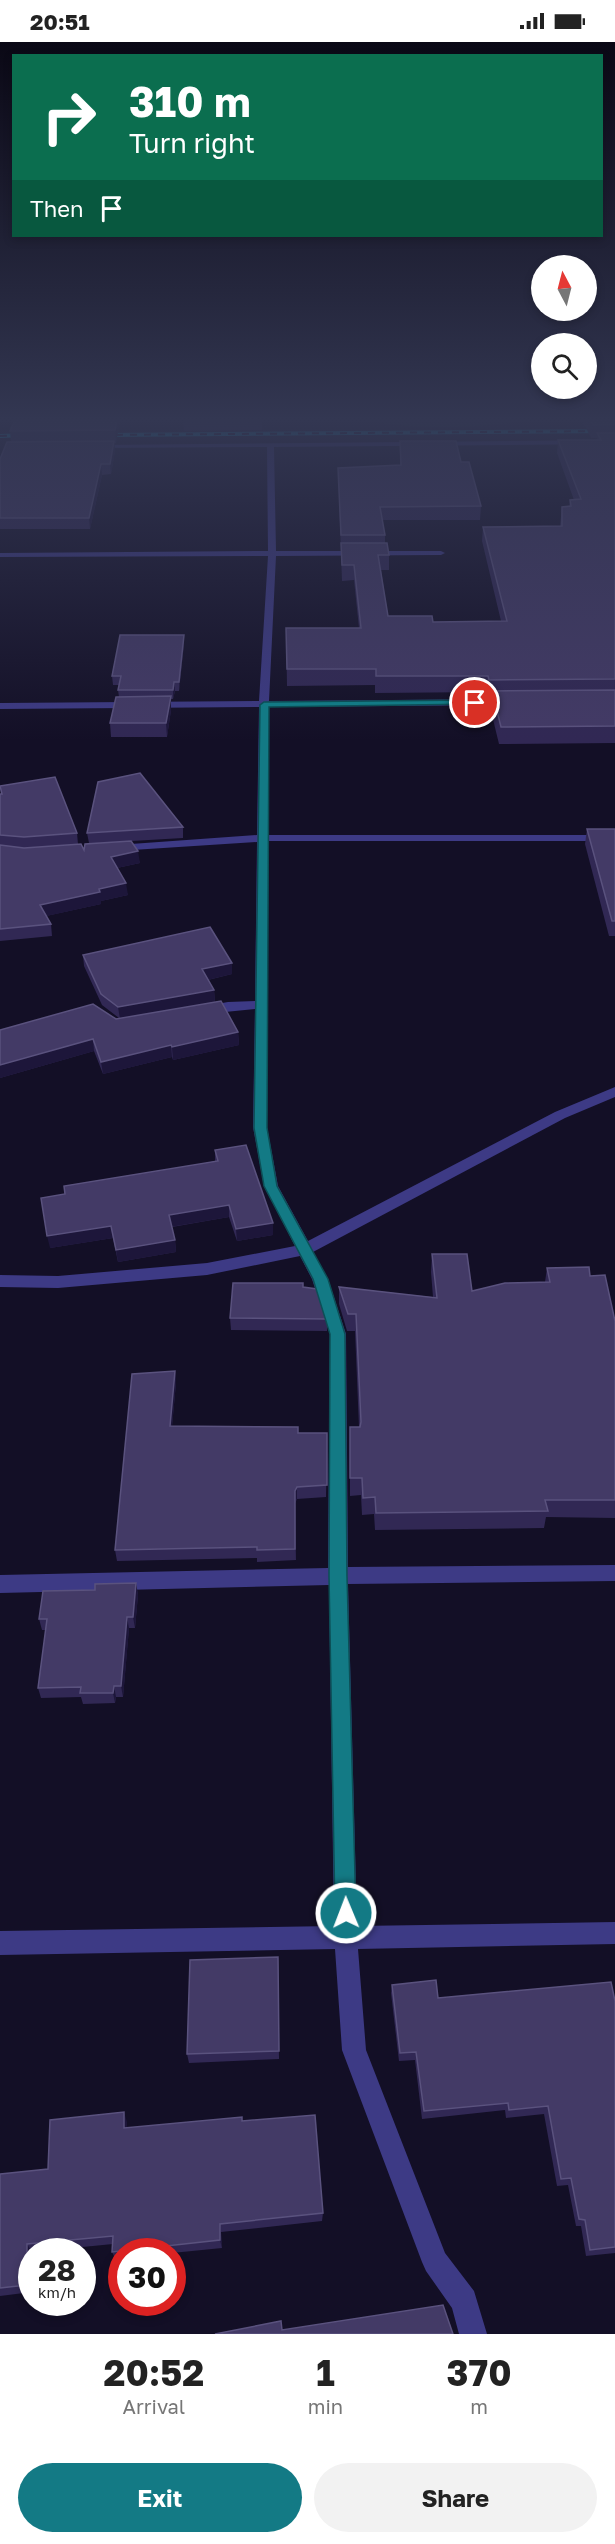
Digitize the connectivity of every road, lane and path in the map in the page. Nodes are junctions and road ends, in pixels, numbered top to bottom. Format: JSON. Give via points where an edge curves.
{"nodes":[{"id":1,"x":272,"y":527,"type":"edge"},
{"id":2,"x":441,"y":553,"type":"dead end"},
{"id":3,"x":272,"y":554,"type":"junction"},
{"id":4,"x":0,"y":555,"type":"edge"},
{"id":5,"x":525,"y":702,"type":"edge"},
{"id":6,"x":264,"y":705,"type":"junction"},
{"id":7,"x":0,"y":706,"type":"edge"},
{"id":8,"x":265,"y":838,"type":"junction"},
{"id":9,"x":615,"y":838,"type":"edge"},
{"id":10,"x":109,"y":848,"type":"edge"},
{"id":11,"x":262,"y":1005,"type":"junction"},
{"id":12,"x":195,"y":1012,"type":"edge"},
{"id":13,"x":615,"y":1092,"type":"edge"},
{"id":14,"x":303,"y":1250,"type":"junction"},
{"id":15,"x":0,"y":1281,"type":"edge"},
{"id":16,"x":615,"y":1573,"type":"edge"},
{"id":17,"x":338,"y":1576,"type":"junction"},
{"id":18,"x":0,"y":1584,"type":"edge"},
{"id":19,"x":615,"y":1933,"type":"edge"},
{"id":20,"x":346,"y":1936,"type":"junction"},
{"id":21,"x":0,"y":1943,"type":"edge"},
{"id":22,"x":473,"y":2334,"type":"edge"}],
"edges":[{"from":1,"to":3,"type":"street"},
{"from":2,"to":3,"type":"street"},
{"from":3,"to":4,"type":"street"},
{"from":3,"to":6,"type":"street"},
{"from":5,"to":6,"type":"street"},
{"from":6,"to":7,"type":"street"},
{"from":6,"to":8,"type":"street"},
{"from":8,"to":9,"type":"street"},
{"from":8,"to":10,"type":"street"},
{"from":8,"to":11,"type":"street"},
{"from":11,"to":12,"type":"street"},
{"from":11,"to":14,"type":"street","via":[[260,1128],[271,1186]]},
{"from":13,"to":14,"type":"street","via":[[560,1115]]},
{"from":14,"to":15,"type":"street","via":[[207,1269],[58,1282]]},
{"from":14,"to":17,"type":"street","via":[[320,1279],[338,1334]]},
{"from":16,"to":17,"type":"street"},
{"from":17,"to":18,"type":"street"},
{"from":17,"to":20,"type":"street"},
{"from":19,"to":20,"type":"street"},
{"from":20,"to":21,"type":"street"},
{"from":20,"to":22,"type":"street","via":[[354,2050],[435,2262],[464,2301]]}]}
